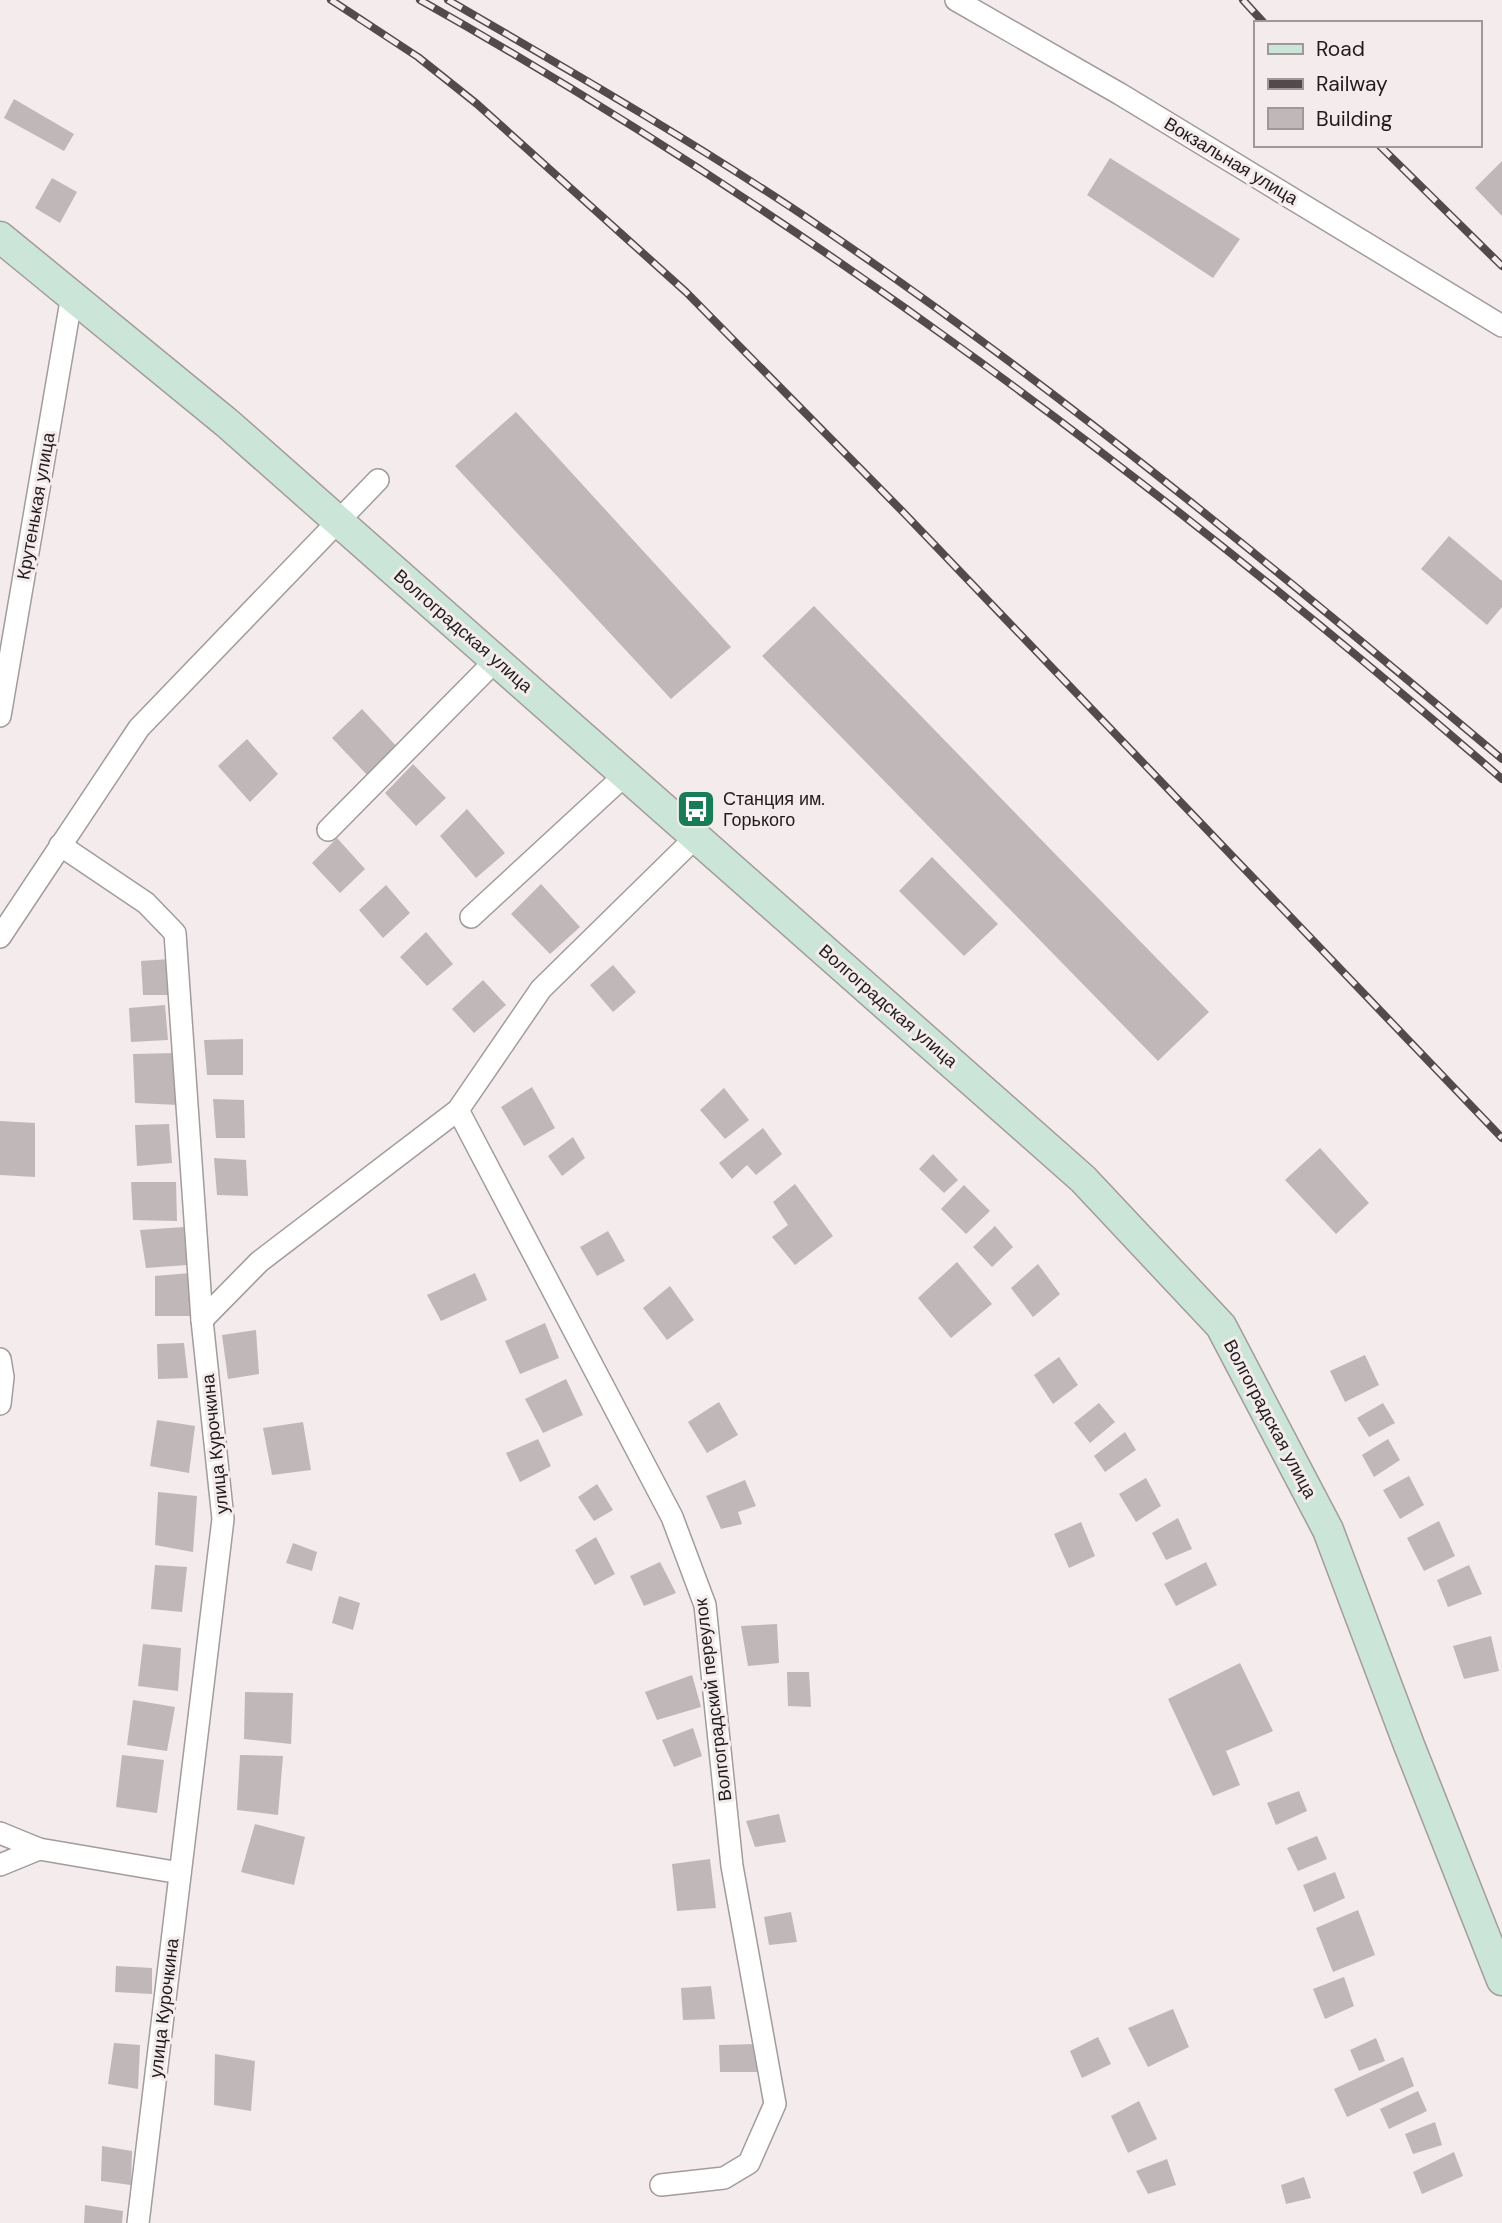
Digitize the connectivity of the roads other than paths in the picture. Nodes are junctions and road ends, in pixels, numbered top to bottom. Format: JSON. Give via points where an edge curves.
{"nodes":[{"id":1,"x":956,"y":0,"type":"edge"},
{"id":2,"x":0,"y":237,"type":"edge"},
{"id":3,"x":72,"y":295,"type":"junction"},
{"id":4,"x":1502,"y":326,"type":"edge"},
{"id":5,"x":378,"y":480,"type":"dead end"},
{"id":6,"x":338,"y":521,"type":"junction"},
{"id":7,"x":496,"y":660,"type":"junction"},
{"id":8,"x":0,"y":716,"type":"edge"},
{"id":9,"x":625,"y":775,"type":"junction"},
{"id":10,"x":328,"y":830,"type":"dead end"},
{"id":11,"x":696,"y":838,"type":"junction"},
{"id":12,"x":60,"y":845,"type":"junction"},
{"id":13,"x":471,"y":917,"type":"dead end"},
{"id":14,"x":0,"y":937,"type":"edge"},
{"id":15,"x":457,"y":1110,"type":"junction"},
{"id":16,"x":202,"y":1320,"type":"junction"},
{"id":17,"x":0,"y":1359,"type":"edge"},
{"id":18,"x":0,"y":1404,"type":"edge"},
{"id":19,"x":0,"y":1833,"type":"edge"},
{"id":20,"x":38,"y":1849,"type":"junction"},
{"id":21,"x":0,"y":1865,"type":"edge"},
{"id":22,"x":180,"y":1873,"type":"junction"},
{"id":23,"x":1502,"y":1980,"type":"edge"},
{"id":24,"x":661,"y":2185,"type":"dead end"},
{"id":25,"x":138,"y":2223,"type":"edge"}],
"edges":[{"from":1,"to":4,"type":"street","name":"Вокзальная улица"},
{"from":2,"to":3,"type":"main road","name":"Волгоградская улица"},
{"from":3,"to":6,"type":"main road","name":"Волгоградская улица"},
{"from":3,"to":8,"type":"street","name":"Крутенькая улица"},
{"from":5,"to":6,"type":"street"},
{"from":6,"to":7,"type":"main road","name":"Волгоградская улица"},
{"from":6,"to":12,"type":"street","via":[[139,728]]},
{"from":7,"to":9,"type":"main road","name":"Волгоградская улица"},
{"from":7,"to":10,"type":"street"},
{"from":9,"to":11,"type":"main road","name":"Волгоградская улица"},
{"from":9,"to":13,"type":"street"},
{"from":11,"to":15,"type":"street","via":[[541,989]]},
{"from":11,"to":23,"type":"main road","name":"Волгоградская улица","via":[[1083,1179],[1221,1326],[1328,1530]]},
{"from":12,"to":14,"type":"street"},
{"from":12,"to":16,"type":"street","name":"улица Курочкина","via":[[146,903],[175,933]]},
{"from":15,"to":16,"type":"street","via":[[259,1262]]},
{"from":15,"to":24,"type":"street","name":"Волгоградский переулок","via":[[672,1517],[705,1605],[732,1866],[775,2104],[749,2163],[724,2178]]},
{"from":16,"to":22,"type":"street","name":"улица Курочкина","via":[[223,1519]]},
{"from":17,"to":18,"type":"street","via":[[4,1377]]},
{"from":19,"to":20,"type":"street"},
{"from":20,"to":21,"type":"street"},
{"from":20,"to":22,"type":"street"},
{"from":22,"to":25,"type":"street","name":"улица Курочкина"}]}
